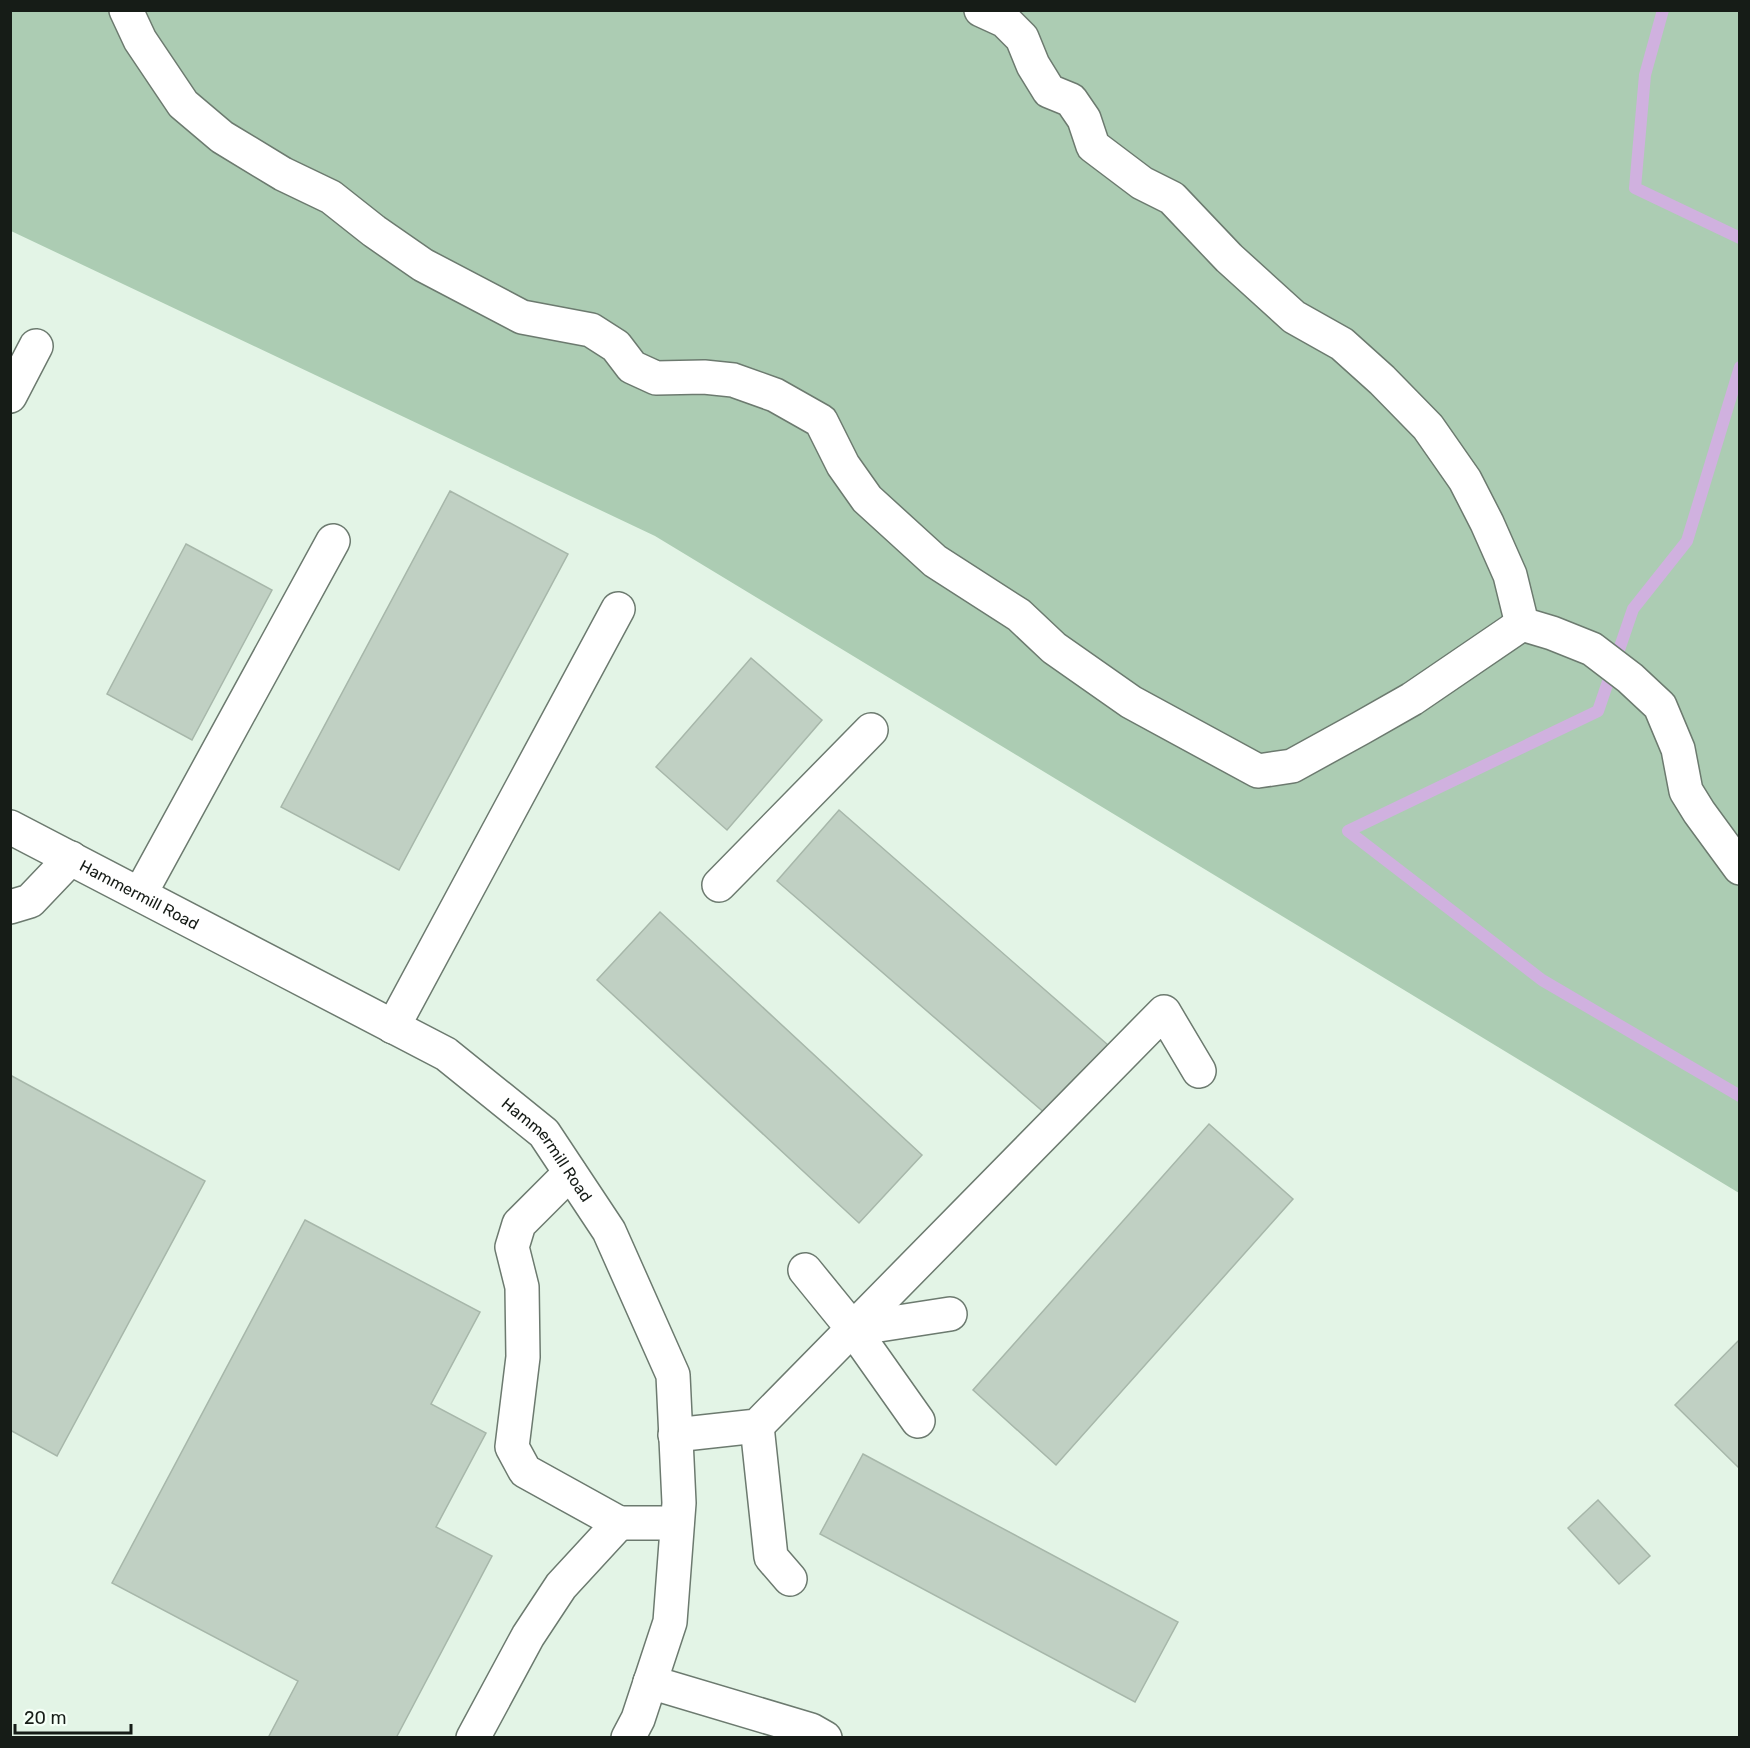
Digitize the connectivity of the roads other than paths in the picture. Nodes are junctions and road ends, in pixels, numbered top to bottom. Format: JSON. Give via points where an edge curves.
{"nodes":[{"id":1,"x":126,"y":10,"type":"edge"},
{"id":2,"x":981,"y":10,"type":"edge"},
{"id":3,"x":36,"y":346,"type":"dead end"},
{"id":4,"x":10,"y":396,"type":"edge"},
{"id":5,"x":333,"y":541,"type":"dead end"},
{"id":6,"x":618,"y":609,"type":"dead end"},
{"id":7,"x":1522,"y":624,"type":"junction"},
{"id":8,"x":871,"y":730,"type":"dead end"},
{"id":9,"x":10,"y":827,"type":"edge"},
{"id":10,"x":71,"y":858,"type":"junction"},
{"id":11,"x":1740,"y":868,"type":"edge"},
{"id":12,"x":719,"y":885,"type":"dead end"},
{"id":13,"x":140,"y":894,"type":"junction"},
{"id":14,"x":10,"y":907,"type":"edge"},
{"id":15,"x":393,"y":1027,"type":"junction"},
{"id":16,"x":1199,"y":1071,"type":"dead end"},
{"id":17,"x":570,"y":1173,"type":"junction"},
{"id":18,"x":805,"y":1270,"type":"dead end"},
{"id":19,"x":950,"y":1314,"type":"dead end"},
{"id":20,"x":853,"y":1329,"type":"junction"},
{"id":21,"x":918,"y":1421,"type":"dead end"},
{"id":22,"x":757,"y":1426,"type":"junction"},
{"id":23,"x":675,"y":1435,"type":"junction"},
{"id":24,"x":620,"y":1523,"type":"junction"},
{"id":25,"x":677,"y":1523,"type":"junction"},
{"id":26,"x":790,"y":1579,"type":"dead end"},
{"id":27,"x":650,"y":1682,"type":"junction"},
{"id":28,"x":473,"y":1737,"type":"edge"},
{"id":29,"x":628,"y":1737,"type":"edge"},
{"id":30,"x":825,"y":1737,"type":"edge"}],
"edges":[{"from":1,"to":7,"type":"street","via":[[140,40],[183,104],[222,137],[331,198],[423,266],[522,317],[591,330],[616,346],[632,367],[656,378],[733,380],[775,395],[821,421],[843,465],[867,499],[935,561],[1019,615],[1054,648],[1131,702],[1258,771],[1292,766],[1412,699]]},
{"from":2,"to":7,"type":"street","via":[[1005,21],[1022,38],[1049,91],[1071,100],[1084,119],[1093,146],[1113,164],[1172,198],[1229,258],[1294,317],[1341,344],[1428,427],[1465,480],[1487,523],[1510,575]]},
{"from":3,"to":4,"type":"street"},
{"from":5,"to":13,"type":"street"},
{"from":6,"to":15,"type":"street"},
{"from":7,"to":11,"type":"street","via":[[1592,650],[1660,706],[1678,749],[1686,791]]},
{"from":8,"to":12,"type":"street"},
{"from":9,"to":10,"type":"street","name":"Hammermill Road"},
{"from":10,"to":13,"type":"street","name":"Hammermill Road"},
{"from":10,"to":14,"type":"street","via":[[30,901]]},
{"from":13,"to":15,"type":"street","name":"Hammermill Road"},
{"from":15,"to":17,"type":"street","name":"Hammermill Road","via":[[446,1054],[544,1133]]},
{"from":16,"to":20,"type":"street","via":[[1164,1012]]},
{"from":17,"to":23,"type":"street","name":"Hammermill Road","via":[[609,1231],[673,1375]]},
{"from":17,"to":24,"type":"street","via":[[519,1224],[512,1247],[522,1287],[523,1357],[512,1447],[525,1471]]},
{"from":18,"to":20,"type":"street"},
{"from":19,"to":20,"type":"street"},
{"from":20,"to":21,"type":"street"},
{"from":20,"to":22,"type":"street"},
{"from":22,"to":23,"type":"street"},
{"from":22,"to":26,"type":"street","via":[[771,1557]]},
{"from":23,"to":25,"type":"street","name":"Hammermill Road"},
{"from":24,"to":25,"type":"street"},
{"from":24,"to":28,"type":"street","via":[[561,1586],[528,1636]]},
{"from":25,"to":27,"type":"street","name":"Hammermill Road","via":[[670,1622]]},
{"from":27,"to":29,"type":"street","name":"Hammermill Road"},
{"from":27,"to":30,"type":"street"}]}
